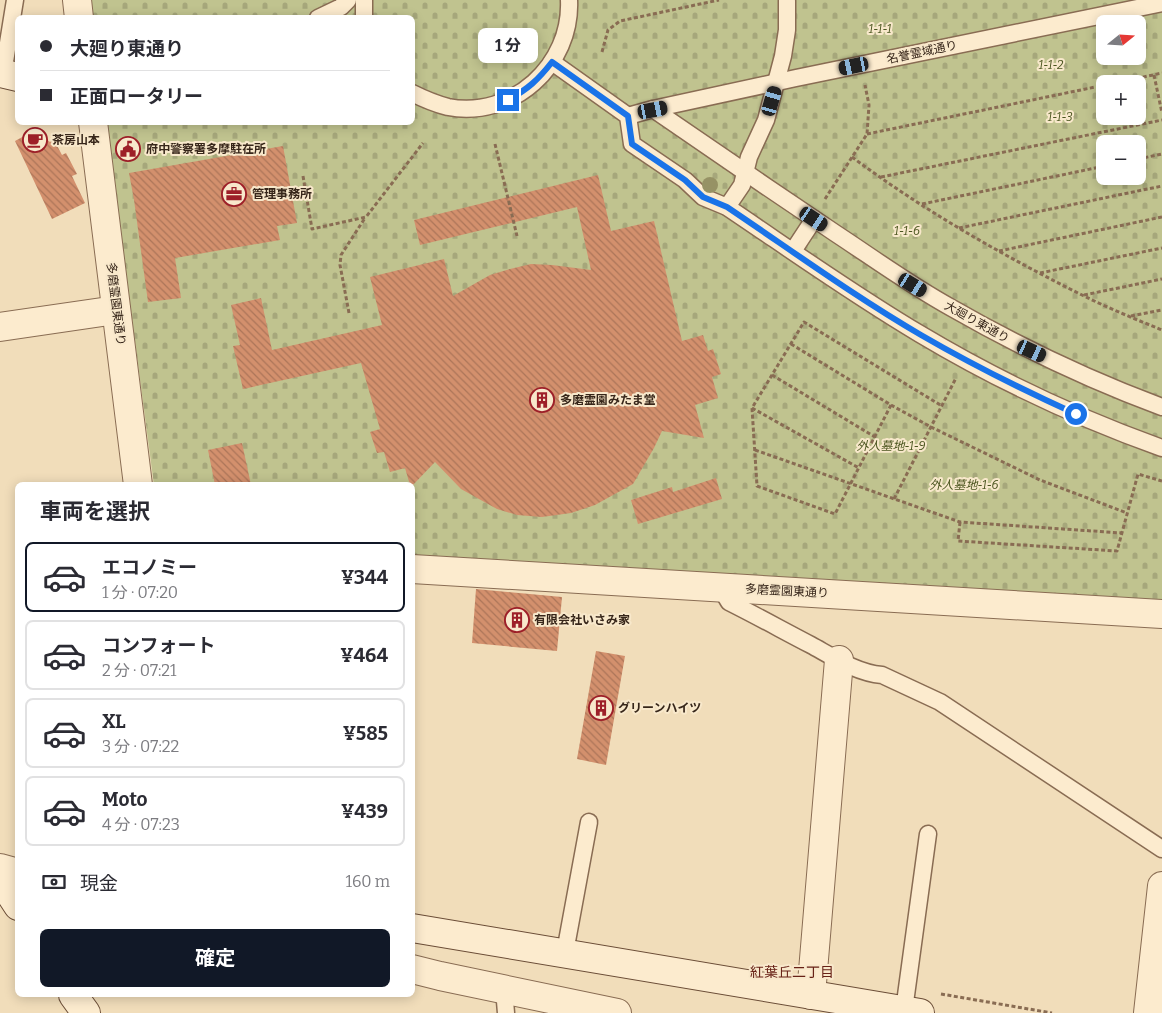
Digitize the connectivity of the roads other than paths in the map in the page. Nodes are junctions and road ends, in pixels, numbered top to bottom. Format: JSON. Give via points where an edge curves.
{"nodes":[{"id":1,"x":15,"y":0,"type":"edge"},
{"id":2,"x":77,"y":0,"type":"edge"},
{"id":3,"x":348,"y":0,"type":"edge"},
{"id":4,"x":364,"y":0,"type":"edge"},
{"id":5,"x":569,"y":0,"type":"edge"},
{"id":6,"x":787,"y":2,"type":"dead end"},
{"id":7,"x":1162,"y":3,"type":"edge"},
{"id":8,"x":79,"y":15,"type":"edge"},
{"id":9,"x":324,"y":15,"type":"edge"},
{"id":10,"x":364,"y":15,"type":"edge"},
{"id":11,"x":552,"y":62,"type":"junction"},
{"id":12,"x":7,"y":74,"type":"edge"},
{"id":13,"x":777,"y":83,"type":"junction"},
{"id":14,"x":415,"y":94,"type":"edge"},
{"id":15,"x":653,"y":110,"type":"junction"},
{"id":16,"x":628,"y":116,"type":"junction"},
{"id":17,"x":93,"y":125,"type":"edge"},
{"id":18,"x":745,"y":173,"type":"junction"},
{"id":19,"x":727,"y":207,"type":"junction"},
{"id":20,"x":818,"y":213,"type":"junction"},
{"id":21,"x":792,"y":251,"type":"junction"},
{"id":22,"x":116,"y":310,"type":"junction"},
{"id":23,"x":0,"y":327,"type":"edge"},
{"id":24,"x":1162,"y":407,"type":"edge"},
{"id":25,"x":1162,"y":448,"type":"edge"},
{"id":26,"x":138,"y":482,"type":"edge"},
{"id":27,"x":415,"y":569,"type":"edge"},
{"id":28,"x":720,"y":587,"type":"junction"},
{"id":29,"x":1162,"y":614,"type":"edge"},
{"id":30,"x":839,"y":660,"type":"junction"},
{"id":31,"x":589,"y":822,"type":"dead end"},
{"id":32,"x":928,"y":834,"type":"dead end"},
{"id":33,"x":1162,"y":849,"type":"edge"},
{"id":34,"x":10,"y":871,"type":"edge"},
{"id":35,"x":1162,"y":886,"type":"edge"},
{"id":36,"x":15,"y":893,"type":"edge"},
{"id":37,"x":415,"y":928,"type":"edge"},
{"id":38,"x":565,"y":952,"type":"junction"},
{"id":39,"x":415,"y":970,"type":"edge"},
{"id":40,"x":811,"y":995,"type":"junction"},
{"id":41,"x":74,"y":997,"type":"edge"},
{"id":42,"x":505,"y":1001,"type":"edge"},
{"id":43,"x":909,"y":1006,"type":"edge"},
{"id":44,"x":86,"y":1013,"type":"edge"},
{"id":45,"x":617,"y":1013,"type":"edge"},
{"id":46,"x":1148,"y":1013,"type":"edge"}],
"edges":[{"from":1,"to":12,"type":"lane"},
{"from":2,"to":8,"type":"street"},
{"from":3,"to":9,"type":"lane"},
{"from":4,"to":10,"type":"lane"},
{"from":5,"to":11,"type":"lane","via":[[563,42]]},
{"from":6,"to":13,"type":"lane","via":[[787,30]]},
{"from":7,"to":13,"type":"lane","name":"名誉霊域通り"},
{"from":11,"to":14,"type":"lane","via":[[526,89],[490,106],[449,107]]},
{"from":11,"to":16,"type":"lane"},
{"from":13,"to":15,"type":"lane","name":"名誉霊域通り"},
{"from":13,"to":18,"type":"lane"},
{"from":15,"to":16,"type":"lane"},
{"from":15,"to":18,"type":"lane","name":"大廻り東通り"},
{"from":16,"to":19,"type":"lane","via":[[632,144],[685,180],[703,197]]},
{"from":17,"to":22,"type":"street","name":"多磨霊園東通り"},
{"from":18,"to":19,"type":"lane","via":[[742,186]]},
{"from":18,"to":20,"type":"lane","name":"大廻り東通り"},
{"from":19,"to":21,"type":"lane"},
{"from":20,"to":21,"type":"lane"},
{"from":20,"to":24,"type":"lane","name":"大廻り東通り","via":[[913,285],[950,308],[1057,363]]},
{"from":21,"to":25,"type":"lane","via":[[880,310],[965,360],[1076,414]]},
{"from":22,"to":23,"type":"street"},
{"from":22,"to":26,"type":"street","name":"多磨霊園東通り"},
{"from":27,"to":28,"type":"street","name":"多磨霊園東通り"},
{"from":28,"to":29,"type":"street","name":"多磨霊園東通り"},
{"from":28,"to":30,"type":"lane","via":[[729,602]]},
{"from":30,"to":33,"type":"lane","via":[[859,670],[882,675],[940,702]]},
{"from":30,"to":40,"type":"street"},
{"from":31,"to":38,"type":"lane"},
{"from":32,"to":43,"type":"lane"},
{"from":34,"to":36,"type":"street"},
{"from":35,"to":46,"type":"street"},
{"from":37,"to":38,"type":"street"},
{"from":38,"to":40,"type":"street"},
{"from":39,"to":42,"type":"street"},
{"from":40,"to":43,"type":"street"},
{"from":41,"to":44,"type":"street"},
{"from":42,"to":45,"type":"street"}]}
